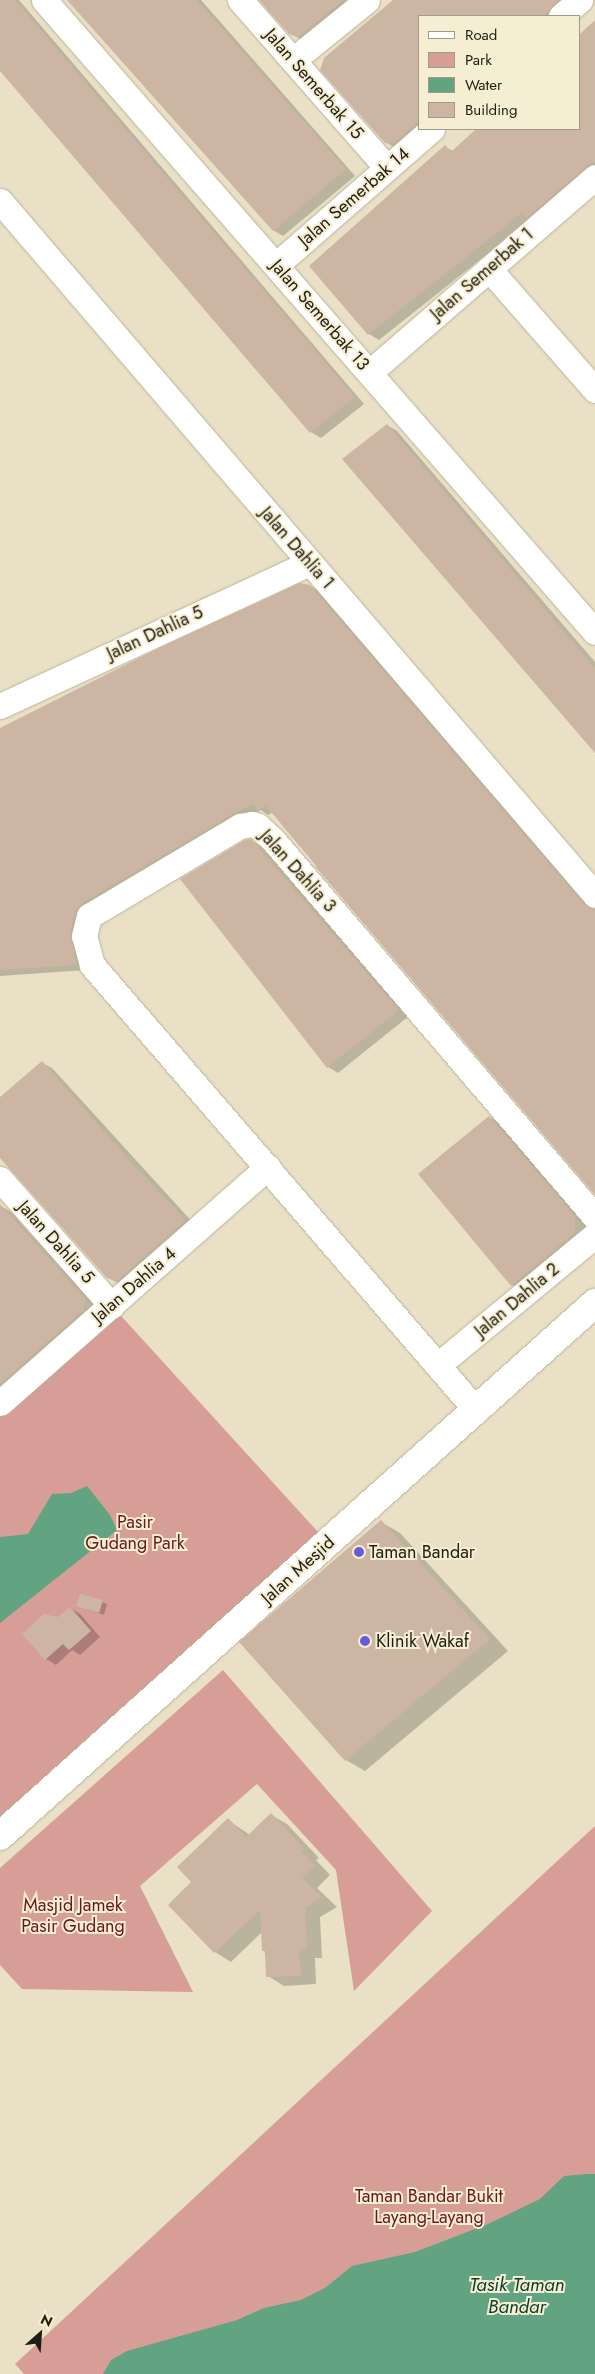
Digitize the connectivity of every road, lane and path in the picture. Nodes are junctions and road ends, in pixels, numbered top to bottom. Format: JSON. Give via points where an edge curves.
{"nodes":[{"id":1,"x":44,"y":0,"type":"edge"},
{"id":2,"x":240,"y":0,"type":"edge"},
{"id":3,"x":366,"y":0,"type":"edge"},
{"id":4,"x":580,"y":0,"type":"edge"},
{"id":5,"x":562,"y":15,"type":"edge"},
{"id":6,"x":293,"y":60,"type":"junction"},
{"id":7,"x":431,"y":130,"type":"edge"},
{"id":8,"x":388,"y":168,"type":"junction"},
{"id":9,"x":595,"y":177,"type":"edge"},
{"id":10,"x":0,"y":201,"type":"edge"},
{"id":11,"x":276,"y":265,"type":"junction"},
{"id":12,"x":489,"y":269,"type":"junction"},
{"id":13,"x":370,"y":372,"type":"junction"},
{"id":14,"x":595,"y":390,"type":"edge"},
{"id":15,"x":310,"y":563,"type":"junction"},
{"id":16,"x":595,"y":632,"type":"edge"},
{"id":17,"x":0,"y":706,"type":"edge"},
{"id":18,"x":595,"y":895,"type":"edge"},
{"id":19,"x":268,"y":1167,"type":"junction"},
{"id":20,"x":0,"y":1179,"type":"edge"},
{"id":21,"x":595,"y":1217,"type":"edge"},
{"id":22,"x":595,"y":1235,"type":"edge"},
{"id":23,"x":595,"y":1303,"type":"edge"},
{"id":24,"x":112,"y":1306,"type":"junction"},
{"id":25,"x":438,"y":1365,"type":"junction"},
{"id":26,"x":0,"y":1403,"type":"edge"},
{"id":27,"x":476,"y":1410,"type":"junction"},
{"id":28,"x":0,"y":1836,"type":"edge"}],
"edges":[{"from":1,"to":11,"type":"street","name":"Jalan Semerbak 13"},
{"from":2,"to":6,"type":"street","name":"Jalan Semerbak 15"},
{"from":3,"to":6,"type":"street"},
{"from":4,"to":5,"type":"street"},
{"from":6,"to":8,"type":"street","name":"Jalan Semerbak 15"},
{"from":7,"to":8,"type":"street","name":"Jalan Semerbak 14"},
{"from":8,"to":11,"type":"street","name":"Jalan Semerbak 14"},
{"from":9,"to":12,"type":"street","name":"Jalan Semerbak 1"},
{"from":10,"to":15,"type":"street","name":"Jalan Dahlia 1"},
{"from":11,"to":13,"type":"street","name":"Jalan Semerbak 13"},
{"from":12,"to":13,"type":"street","name":"Jalan Semerbak 1"},
{"from":12,"to":14,"type":"street"},
{"from":13,"to":16,"type":"street","name":"Jalan Semerbak 13"},
{"from":15,"to":17,"type":"street","name":"Jalan Dahlia 5"},
{"from":15,"to":18,"type":"street","name":"Jalan Dahlia 1"},
{"from":19,"to":21,"type":"street","name":"Jalan Dahlia 3","via":[[92,965],[84,936],[91,913],[245,824],[258,826],[273,840]]},
{"from":19,"to":24,"type":"street","name":"Jalan Dahlia 4"},
{"from":19,"to":25,"type":"street","name":"Jalan Dahlia 3"},
{"from":20,"to":24,"type":"street","name":"Jalan Dahlia 5"},
{"from":22,"to":25,"type":"street","name":"Jalan Dahlia 2"},
{"from":23,"to":27,"type":"main road","name":"Jalan Mesjid"},
{"from":24,"to":26,"type":"street","name":"Jalan Dahlia 4"},
{"from":25,"to":27,"type":"street","name":"Jalan Dahlia 3"},
{"from":27,"to":28,"type":"main road","name":"Jalan Mesjid"}]}
